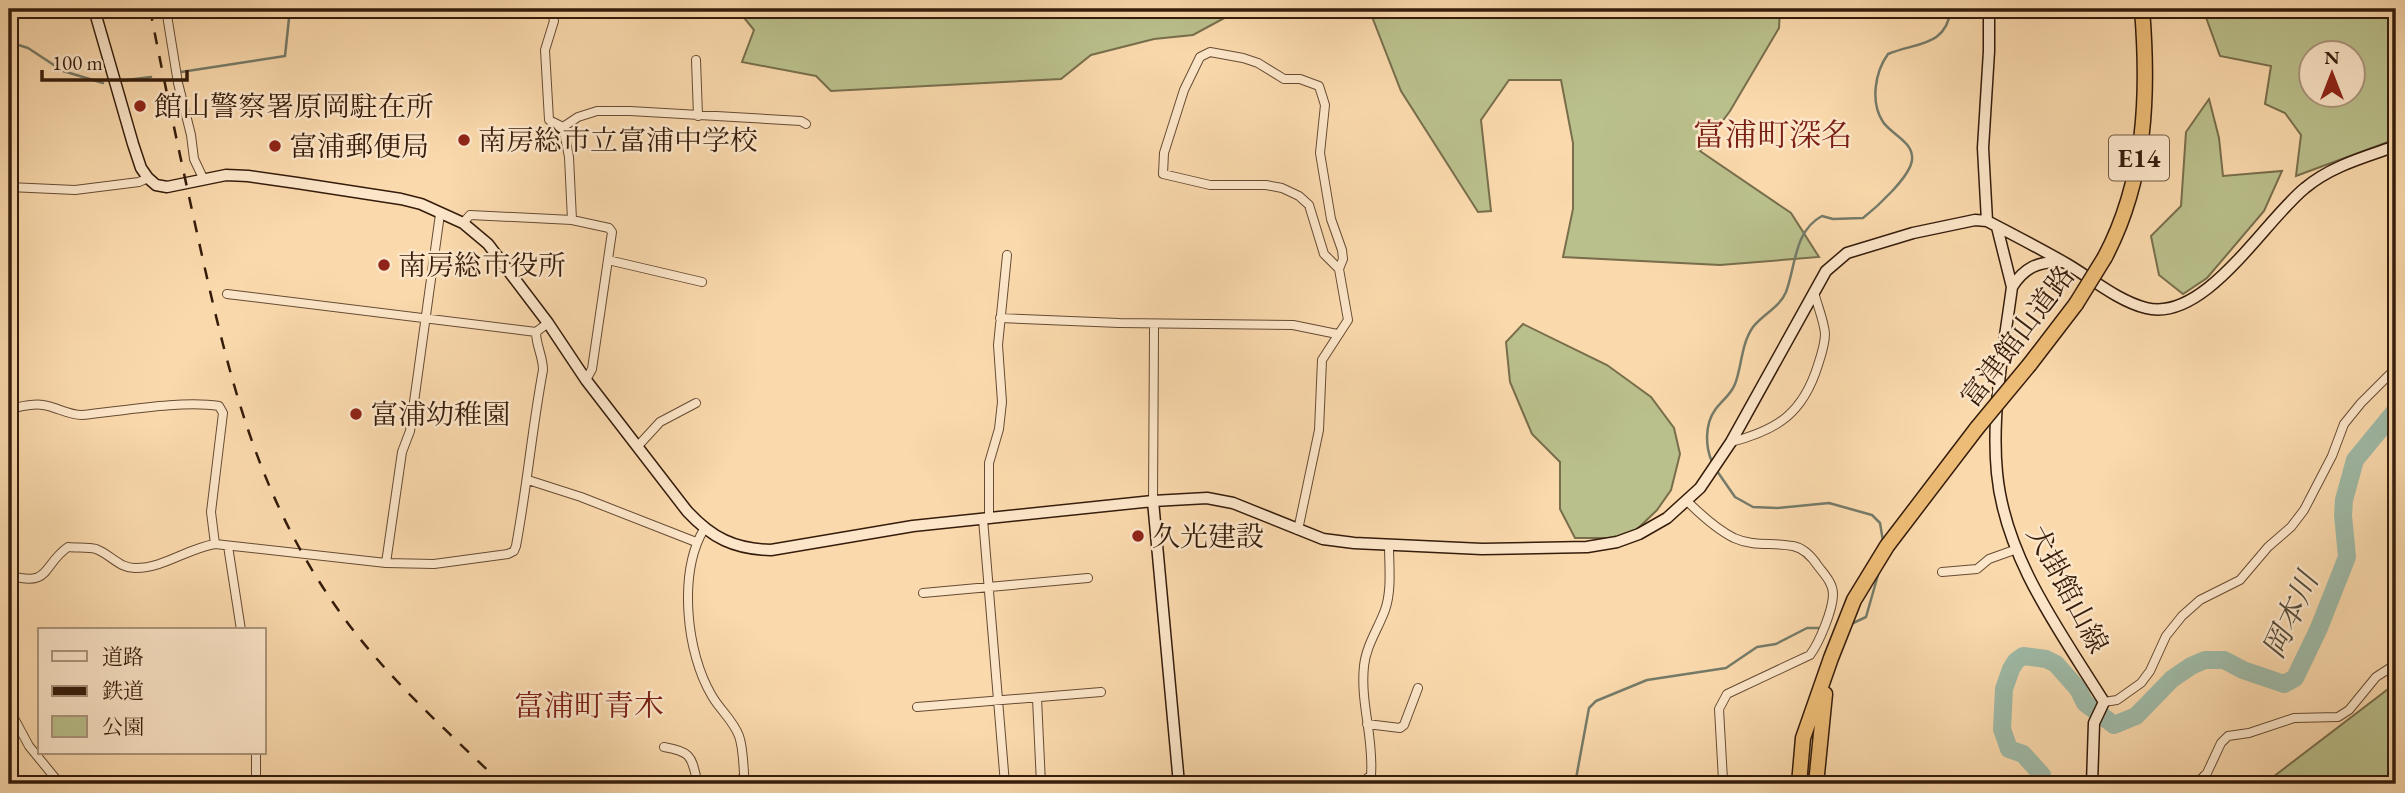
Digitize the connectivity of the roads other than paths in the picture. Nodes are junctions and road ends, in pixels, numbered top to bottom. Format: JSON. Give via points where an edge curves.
{"nodes":[{"id":1,"x":94,"y":9,"type":"edge"},
{"id":2,"x":166,"y":9,"type":"edge"},
{"id":3,"x":551,"y":9,"type":"edge"},
{"id":4,"x":1989,"y":9,"type":"edge"},
{"id":5,"x":2142,"y":10,"type":"edge"},
{"id":6,"x":696,"y":60,"type":"dead end"},
{"id":7,"x":698,"y":116,"type":"junction"},
{"id":8,"x":806,"y":124,"type":"dead end"},
{"id":9,"x":563,"y":127,"type":"junction"},
{"id":10,"x":2396,"y":146,"type":"edge"},
{"id":11,"x":148,"y":178,"type":"junction"},
{"id":12,"x":202,"y":178,"type":"junction"},
{"id":13,"x":9,"y":187,"type":"edge"},
{"id":14,"x":440,"y":214,"type":"junction"},
{"id":15,"x":572,"y":220,"type":"junction"},
{"id":16,"x":463,"y":223,"type":"junction"},
{"id":17,"x":1992,"y":224,"type":"junction"},
{"id":18,"x":1007,"y":255,"type":"dead end"},
{"id":19,"x":608,"y":260,"type":"junction"},
{"id":20,"x":2064,"y":262,"type":"junction"},
{"id":21,"x":1339,"y":269,"type":"junction"},
{"id":22,"x":702,"y":282,"type":"dead end"},
{"id":23,"x":2012,"y":287,"type":"junction"},
{"id":24,"x":1814,"y":292,"type":"junction"},
{"id":25,"x":227,"y":294,"type":"dead end"},
{"id":26,"x":1000,"y":318,"type":"junction"},
{"id":27,"x":426,"y":319,"type":"junction"},
{"id":28,"x":548,"y":323,"type":"junction"},
{"id":29,"x":1154,"y":330,"type":"dead end"},
{"id":30,"x":536,"y":332,"type":"junction"},
{"id":31,"x":1337,"y":334,"type":"junction"},
{"id":32,"x":2396,"y":368,"type":"edge"},
{"id":33,"x":586,"y":380,"type":"junction"},
{"id":34,"x":696,"y":403,"type":"dead end"},
{"id":35,"x":9,"y":409,"type":"edge"},
{"id":36,"x":1731,"y":442,"type":"junction"},
{"id":37,"x":637,"y":447,"type":"junction"},
{"id":38,"x":528,"y":480,"type":"junction"},
{"id":39,"x":1687,"y":501,"type":"junction"},
{"id":40,"x":1153,"y":502,"type":"junction"},
{"id":41,"x":986,"y":519,"type":"junction"},
{"id":42,"x":704,"y":529,"type":"junction"},
{"id":43,"x":1298,"y":530,"type":"junction"},
{"id":44,"x":696,"y":542,"type":"junction"},
{"id":45,"x":215,"y":544,"type":"junction"},
{"id":46,"x":1388,"y":545,"type":"junction"},
{"id":47,"x":228,"y":547,"type":"junction"},
{"id":48,"x":2017,"y":549,"type":"junction"},
{"id":49,"x":386,"y":563,"type":"junction"},
{"id":50,"x":1942,"y":572,"type":"dead end"},
{"id":51,"x":9,"y":575,"type":"edge"},
{"id":52,"x":1088,"y":578,"type":"dead end"},
{"id":53,"x":988,"y":587,"type":"junction"},
{"id":54,"x":923,"y":593,"type":"dead end"},
{"id":55,"x":241,"y":628,"type":"edge"},
{"id":56,"x":1830,"y":658,"type":"junction"},
{"id":57,"x":2396,"y":664,"type":"edge"},
{"id":58,"x":1418,"y":688,"type":"dead end"},
{"id":59,"x":1101,"y":692,"type":"dead end"},
{"id":60,"x":1037,"y":698,"type":"junction"},
{"id":61,"x":998,"y":701,"type":"junction"},
{"id":62,"x":2103,"y":704,"type":"junction"},
{"id":63,"x":917,"y":707,"type":"dead end"},
{"id":64,"x":9,"y":719,"type":"edge"},
{"id":65,"x":1367,"y":724,"type":"junction"},
{"id":66,"x":664,"y":747,"type":"dead end"},
{"id":67,"x":256,"y":754,"type":"edge"},
{"id":68,"x":744,"y":781,"type":"edge"},
{"id":69,"x":60,"y":784,"type":"edge"},
{"id":70,"x":256,"y":784,"type":"edge"},
{"id":71,"x":698,"y":784,"type":"edge"},
{"id":72,"x":732,"y":784,"type":"edge"},
{"id":73,"x":1005,"y":784,"type":"edge"},
{"id":74,"x":1041,"y":784,"type":"edge"},
{"id":75,"x":1179,"y":784,"type":"edge"},
{"id":76,"x":1361,"y":784,"type":"edge"},
{"id":77,"x":1728,"y":784,"type":"edge"},
{"id":78,"x":1799,"y":784,"type":"edge"},
{"id":79,"x":1816,"y":784,"type":"edge"},
{"id":80,"x":2092,"y":784,"type":"edge"},
{"id":81,"x":2196,"y":784,"type":"edge"}],
"edges":[{"from":1,"to":11,"type":"street","via":[[133,144]]},
{"from":2,"to":12,"type":"street","via":[[194,159]]},
{"from":3,"to":9,"type":"street","via":[[554,21],[545,50],[549,120]]},
{"from":4,"to":17,"type":"street","via":[[1983,148]]},
{"from":5,"to":56,"type":"highway","name":"富津館山道路","number":"E14","bridge":true,"via":[[2144,119],[2137,166],[2105,257],[2076,304],[1887,547],[1846,617]]},
{"from":6,"to":7,"type":"street"},
{"from":7,"to":8,"type":"street"},
{"from":7,"to":9,"type":"street","via":[[597,111]]},
{"from":9,"to":15,"type":"street"},
{"from":10,"to":20,"type":"street","via":[[2345,163],[2305,188],[2198,296],[2169,310],[2144,308]]},
{"from":11,"to":12,"type":"street","via":[[167,187]]},
{"from":11,"to":13,"type":"street","via":[[75,190]]},
{"from":12,"to":14,"type":"street","via":[[248,176],[310,185],[401,199]]},
{"from":14,"to":16,"type":"street"},
{"from":14,"to":27,"type":"street"},
{"from":15,"to":16,"type":"street","via":[[485,214],[470,215]]},
{"from":15,"to":19,"type":"street","via":[[609,228]]},
{"from":16,"to":28,"type":"street","via":[[488,244]]},
{"from":17,"to":20,"type":"street"},
{"from":17,"to":23,"type":"street"},
{"from":17,"to":24,"type":"street","via":[[1975,220],[1847,253],[1826,271]]},
{"from":18,"to":26,"type":"street"},
{"from":19,"to":22,"type":"street"},
{"from":19,"to":33,"type":"street","via":[[592,369]]},
{"from":20,"to":23,"type":"street","via":[[2045,261],[2029,268]]},
{"from":21,"to":21,"type":"street","via":[[1324,254],[1309,205],[1299,196],[1266,185],[1210,185],[1163,174],[1164,153],[1200,57],[1210,52],[1243,58],[1284,79],[1319,86],[1325,105],[1320,153],[1331,219],[1342,250]]},
{"from":21,"to":31,"type":"street","via":[[1348,320]]},
{"from":23,"to":48,"type":"street","name":"犬掛館山線","via":[[1996,463]]},
{"from":24,"to":36,"type":"street"},
{"from":24,"to":36,"type":"street","via":[[1825,334],[1814,379],[1796,410],[1774,428]]},
{"from":25,"to":27,"type":"street"},
{"from":26,"to":31,"type":"street","via":[[1293,325]]},
{"from":26,"to":41,"type":"street","via":[[1002,402],[989,463]]},
{"from":27,"to":30,"type":"street"},
{"from":27,"to":49,"type":"street"},
{"from":28,"to":30,"type":"street"},
{"from":28,"to":33,"type":"street"},
{"from":29,"to":40,"type":"street"},
{"from":30,"to":38,"type":"street","via":[[543,370]]},
{"from":31,"to":43,"type":"street","via":[[1322,360],[1319,429]]},
{"from":32,"to":62,"type":"street","via":[[2344,424],[2332,456],[2291,527],[2240,580],[2200,600],[2182,616],[2141,683]]},
{"from":33,"to":37,"type":"street"},
{"from":34,"to":37,"type":"street","via":[[660,422]]},
{"from":35,"to":45,"type":"street","via":[[36,404],[82,415],[219,406],[223,413],[211,512]]},
{"from":36,"to":39,"type":"street"},
{"from":37,"to":42,"type":"street"},
{"from":38,"to":44,"type":"street"},
{"from":38,"to":49,"type":"street","via":[[514,551],[462,562]]},
{"from":39,"to":46,"type":"street","via":[[1639,534],[1587,547]]},
{"from":39,"to":77,"type":"street","via":[[1734,538],[1754,545],[1802,549],[1831,584],[1833,595],[1810,655],[1727,694],[1719,709],[1719,735],[1723,780]]},
{"from":40,"to":41,"type":"street"},
{"from":40,"to":43,"type":"street","via":[[1207,498],[1233,503]]},
{"from":40,"to":75,"type":"street"},
{"from":41,"to":42,"type":"street","via":[[771,550],[749,549]]},
{"from":41,"to":53,"type":"street"},
{"from":42,"to":44,"type":"street"},
{"from":43,"to":46,"type":"street","via":[[1323,539]]},
{"from":44,"to":68,"type":"street","via":[[689,609],[694,645],[709,690],[740,739]]},
{"from":45,"to":47,"type":"street"},
{"from":45,"to":51,"type":"street","via":[[196,547],[158,566],[133,569],[95,549],[68,547],[41,577],[27,580]]},
{"from":46,"to":65,"type":"street","via":[[1386,608],[1364,661]]},
{"from":47,"to":49,"type":"street"},
{"from":47,"to":55,"type":"street"},
{"from":48,"to":50,"type":"street","via":[[1989,559],[1977,569]]},
{"from":48,"to":62,"type":"street","name":"犬掛館山線"},
{"from":52,"to":53,"type":"street"},
{"from":53,"to":54,"type":"street"},
{"from":53,"to":61,"type":"street"},
{"from":56,"to":78,"type":"highway","via":[[1804,738]]},
{"from":56,"to":79,"type":"highway"},
{"from":57,"to":81,"type":"street","via":[[2376,677],[2338,717],[2294,718],[2228,736]]},
{"from":58,"to":65,"type":"street","via":[[1400,728]]},
{"from":59,"to":60,"type":"street"},
{"from":60,"to":61,"type":"street"},
{"from":60,"to":74,"type":"street"},
{"from":61,"to":63,"type":"street"},
{"from":61,"to":73,"type":"street"},
{"from":62,"to":80,"type":"street","via":[[2095,723]]},
{"from":64,"to":69,"type":"street","via":[[15,720],[29,746]]},
{"from":65,"to":76,"type":"street","via":[[1371,775]]},
{"from":66,"to":71,"type":"street","via":[[688,755]]},
{"from":67,"to":70,"type":"street"},
{"from":68,"to":72,"type":"street"}]}
